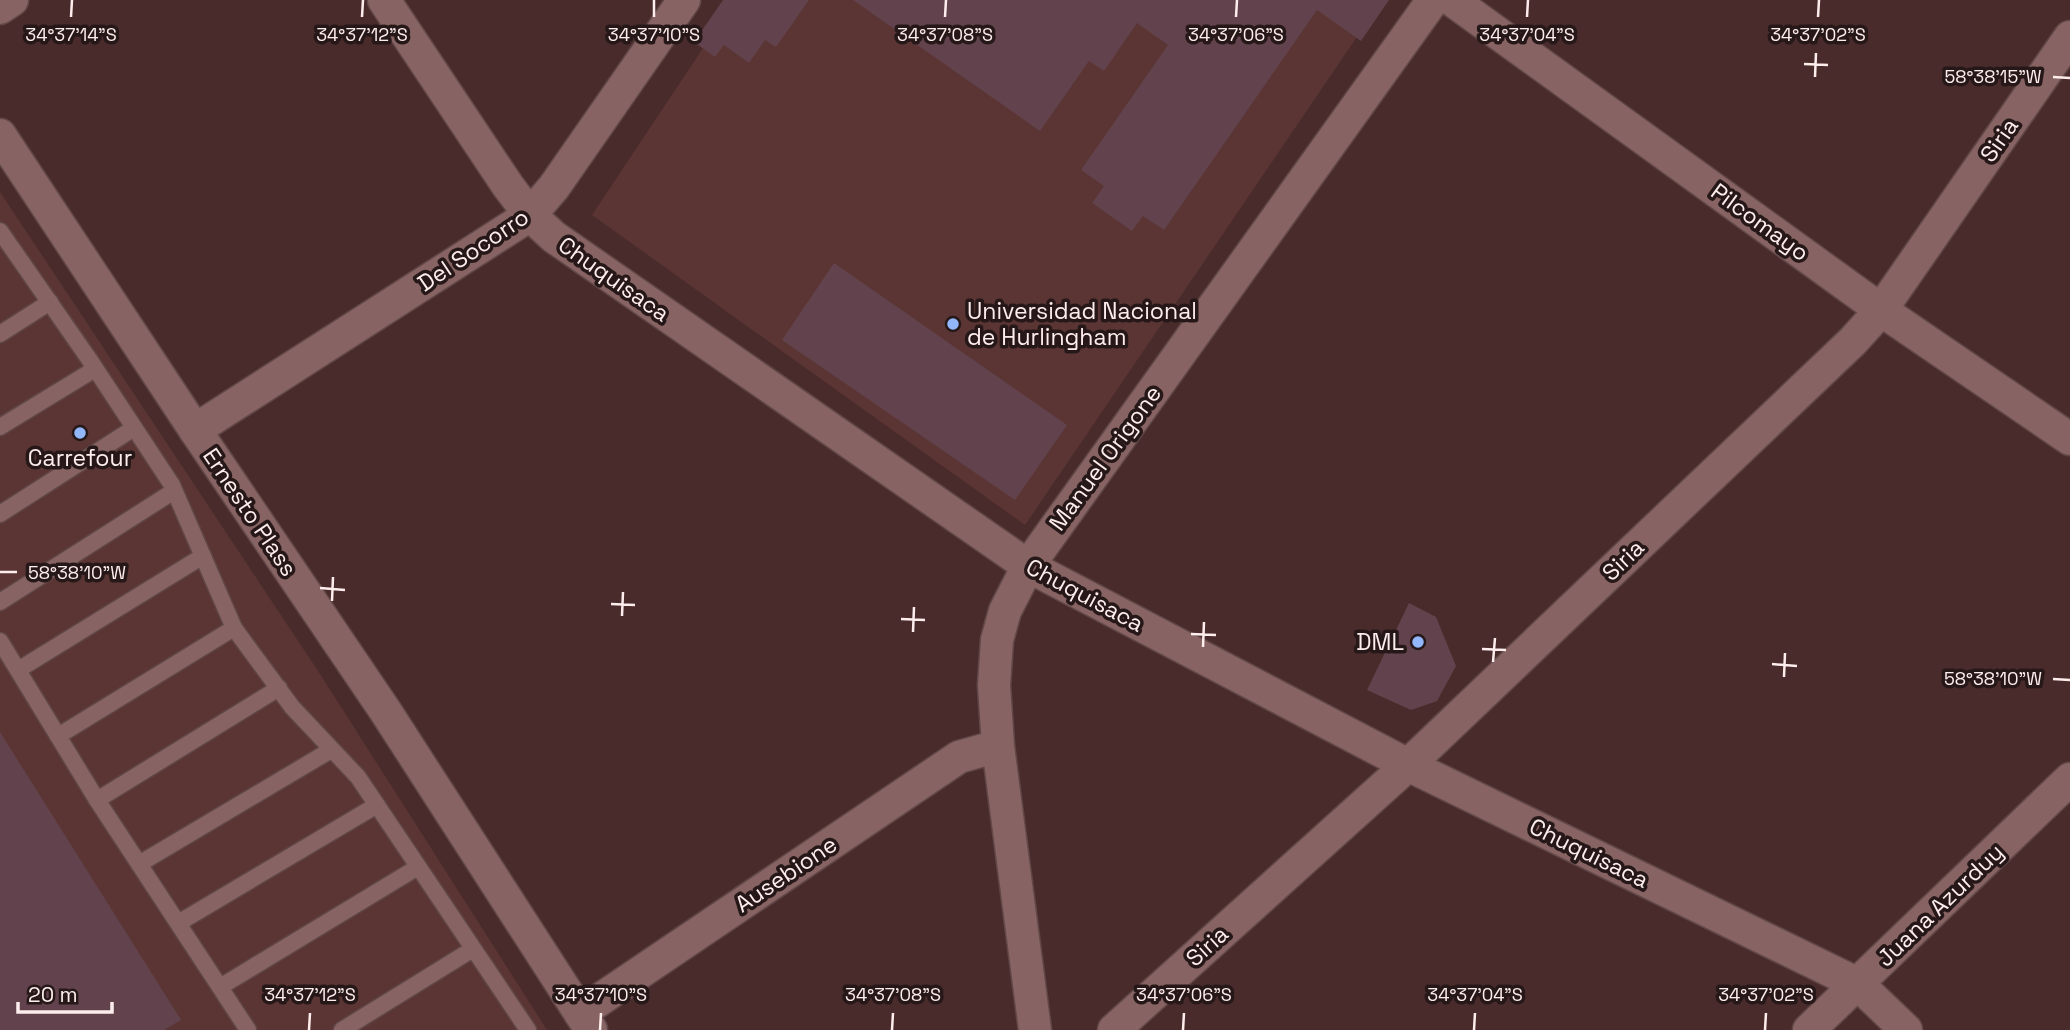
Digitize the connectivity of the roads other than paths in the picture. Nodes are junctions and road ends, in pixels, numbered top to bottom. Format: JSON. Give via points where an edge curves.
{"nodes":[{"id":1,"x":12,"y":0,"type":"edge"},
{"id":2,"x":384,"y":0,"type":"edge"},
{"id":3,"x":684,"y":0,"type":"edge"},
{"id":4,"x":1433,"y":0,"type":"edge"},
{"id":5,"x":1452,"y":0,"type":"edge"},
{"id":6,"x":0,"y":8,"type":"edge"},
{"id":7,"x":2070,"y":37,"type":"edge"},
{"id":8,"x":0,"y":135,"type":"edge"},
{"id":9,"x":530,"y":215,"type":"junction"},
{"id":10,"x":3,"y":241,"type":"edge"},
{"id":11,"x":50,"y":302,"type":"junction"},
{"id":12,"x":1881,"y":310,"type":"junction"},
{"id":13,"x":0,"y":334,"type":"edge"},
{"id":14,"x":95,"y":369,"type":"junction"},
{"id":15,"x":0,"y":427,"type":"edge"},
{"id":16,"x":134,"y":428,"type":"junction"},
{"id":17,"x":195,"y":430,"type":"junction"},
{"id":18,"x":2070,"y":439,"type":"edge"},
{"id":19,"x":174,"y":491,"type":"junction"},
{"id":20,"x":0,"y":514,"type":"edge"},
{"id":21,"x":203,"y":556,"type":"junction"},
{"id":22,"x":1028,"y":566,"type":"junction"},
{"id":23,"x":0,"y":602,"type":"edge"},
{"id":24,"x":234,"y":628,"type":"junction"},
{"id":25,"x":0,"y":641,"type":"edge"},
{"id":26,"x":18,"y":670,"type":"junction"},
{"id":27,"x":279,"y":688,"type":"junction"},
{"id":28,"x":58,"y":736,"type":"junction"},
{"id":29,"x":998,"y":746,"type":"junction"},
{"id":30,"x":331,"y":750,"type":"junction"},
{"id":31,"x":1408,"y":765,"type":"junction"},
{"id":32,"x":2070,"y":779,"type":"edge"},
{"id":33,"x":97,"y":800,"type":"junction"},
{"id":34,"x":377,"y":805,"type":"junction"},
{"id":35,"x":139,"y":864,"type":"junction"},
{"id":36,"x":418,"y":867,"type":"junction"},
{"id":37,"x":180,"y":922,"type":"junction"},
{"id":38,"x":473,"y":949,"type":"junction"},
{"id":39,"x":1858,"y":984,"type":"junction"},
{"id":40,"x":220,"y":987,"type":"junction"},
{"id":41,"x":585,"y":1022,"type":"edge"},
{"id":42,"x":248,"y":1030,"type":"edge"},
{"id":43,"x":342,"y":1030,"type":"edge"},
{"id":44,"x":528,"y":1030,"type":"edge"},
{"id":45,"x":1035,"y":1030,"type":"edge"},
{"id":46,"x":1114,"y":1030,"type":"edge"},
{"id":47,"x":1809,"y":1030,"type":"edge"},
{"id":48,"x":1906,"y":1030,"type":"edge"}],
"edges":[{"from":1,"to":6,"type":"street"},
{"from":2,"to":9,"type":"street","name":"Chuquisaca"},
{"from":3,"to":9,"type":"street","name":"Del Socorro"},
{"from":4,"to":22,"type":"street","name":"Manuel Origone"},
{"from":5,"to":12,"type":"street","name":"Pilcomayo"},
{"from":7,"to":12,"type":"street","name":"Siria"},
{"from":8,"to":17,"type":"street","name":"Ernesto Plass"},
{"from":9,"to":17,"type":"street","name":"Del Socorro"},
{"from":9,"to":22,"type":"street","name":"Chuquisaca","via":[[554,237]]},
{"from":10,"to":11,"type":"lane"},
{"from":11,"to":13,"type":"lane"},
{"from":11,"to":14,"type":"lane"},
{"from":12,"to":18,"type":"street","name":"Pilcomayo"},
{"from":12,"to":31,"type":"street","name":"Siria"},
{"from":14,"to":15,"type":"lane"},
{"from":14,"to":16,"type":"lane"},
{"from":16,"to":19,"type":"lane"},
{"from":16,"to":20,"type":"lane"},
{"from":17,"to":41,"type":"street","name":"Ernesto Plass","via":[[386,712]]},
{"from":19,"to":21,"type":"lane"},
{"from":19,"to":23,"type":"lane"},
{"from":21,"to":24,"type":"lane"},
{"from":21,"to":26,"type":"lane"},
{"from":22,"to":29,"type":"street","name":"Manuel Origone","via":[[1005,611],[998,640],[993,685]]},
{"from":22,"to":31,"type":"street","name":"Chuquisaca"},
{"from":24,"to":27,"type":"lane"},
{"from":24,"to":28,"type":"lane"},
{"from":25,"to":26,"type":"lane"},
{"from":26,"to":28,"type":"lane"},
{"from":27,"to":30,"type":"lane"},
{"from":27,"to":33,"type":"lane"},
{"from":28,"to":33,"type":"lane"},
{"from":29,"to":41,"type":"street","name":"Ausebione","via":[[959,757]]},
{"from":29,"to":45,"type":"street","name":"Manuel Origone"},
{"from":30,"to":34,"type":"lane"},
{"from":30,"to":35,"type":"lane"},
{"from":31,"to":39,"type":"street","name":"Chuquisaca"},
{"from":31,"to":46,"type":"street","name":"Siria"},
{"from":32,"to":39,"type":"street","name":"Juana Azurduy"},
{"from":33,"to":35,"type":"lane"},
{"from":34,"to":36,"type":"lane"},
{"from":34,"to":37,"type":"lane"},
{"from":35,"to":37,"type":"lane"},
{"from":36,"to":38,"type":"lane"},
{"from":36,"to":40,"type":"lane"},
{"from":37,"to":40,"type":"lane"},
{"from":38,"to":43,"type":"lane"},
{"from":38,"to":44,"type":"lane"},
{"from":39,"to":47,"type":"street","name":"Juana Azurduy"},
{"from":39,"to":48,"type":"street","name":"Chuquisaca"},
{"from":40,"to":42,"type":"lane"}]}
